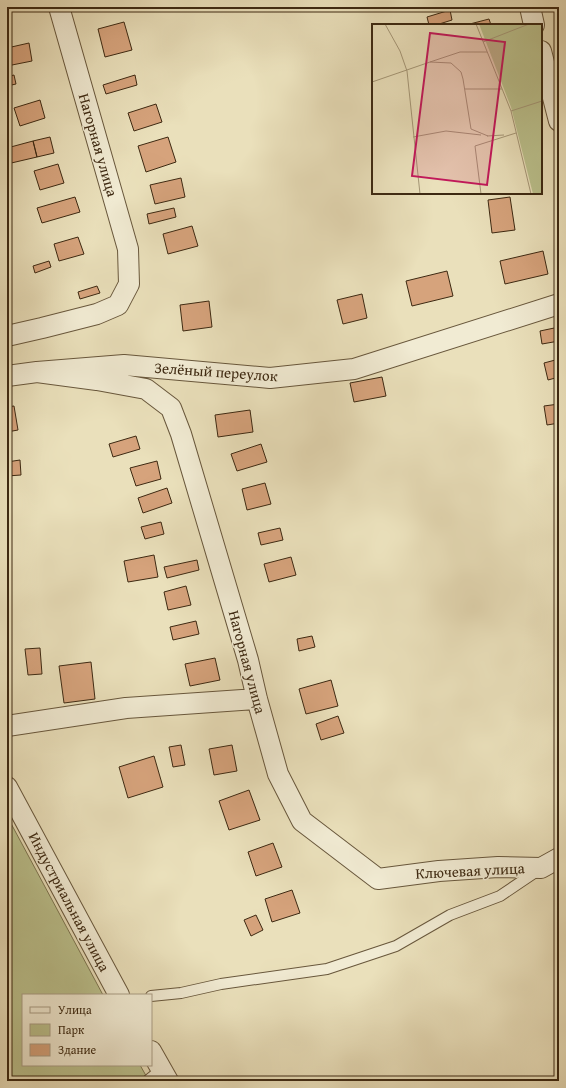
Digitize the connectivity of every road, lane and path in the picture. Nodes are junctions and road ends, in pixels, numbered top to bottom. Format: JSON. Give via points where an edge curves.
{"nodes":[{"id":1,"x":59,"y":7,"type":"edge"},
{"id":2,"x":530,"y":7,"type":"edge"},
{"id":3,"x":534,"y":24,"type":"edge"},
{"id":4,"x":542,"y":54,"type":"edge"},
{"id":5,"x":559,"y":121,"type":"edge"},
{"id":6,"x":559,"y":304,"type":"edge"},
{"id":7,"x":7,"y":336,"type":"edge"},
{"id":8,"x":37,"y":372,"type":"junction"},
{"id":9,"x":7,"y":376,"type":"edge"},
{"id":10,"x":257,"y":699,"type":"junction"},
{"id":11,"x":7,"y":726,"type":"edge"},
{"id":12,"x":7,"y":787,"type":"edge"},
{"id":13,"x":559,"y":858,"type":"edge"},
{"id":14,"x":541,"y":868,"type":"junction"},
{"id":15,"x":378,"y":879,"type":"joint"},
{"id":16,"x":118,"y":994,"type":"edge"},
{"id":17,"x":152,"y":996,"type":"edge"},
{"id":18,"x":152,"y":1053,"type":"edge"},
{"id":19,"x":159,"y":1077,"type":"edge"}],
"edges":[{"from":1,"to":7,"type":"street","name":"Нагорная улица","via":[[128,249],[129,284],[118,305],[97,314]]},
{"from":2,"to":3,"type":"street"},
{"from":4,"to":5,"type":"street"},
{"from":6,"to":8,"type":"street","name":"Зелёный переулок","via":[[354,369],[270,378],[124,365]]},
{"from":8,"to":9,"type":"street","name":"Зелёный переулок"},
{"from":8,"to":10,"type":"street","name":"Нагорная улица","via":[[146,389],[171,408],[246,652]]},
{"from":10,"to":11,"type":"street","via":[[126,708]]},
{"from":10,"to":15,"type":"street","name":"Нагорная улица","via":[[278,774],[302,821]]},
{"from":12,"to":16,"type":"street","name":"Индустриальная улица"},
{"from":13,"to":14,"type":"street","name":"Ключевая улица"},
{"from":14,"to":15,"type":"street","name":"Ключевая улица","via":[[498,867]]},
{"from":14,"to":17,"type":"lane","via":[[500,896],[450,915],[396,946],[341,965]]},
{"from":18,"to":19,"type":"street"}]}
